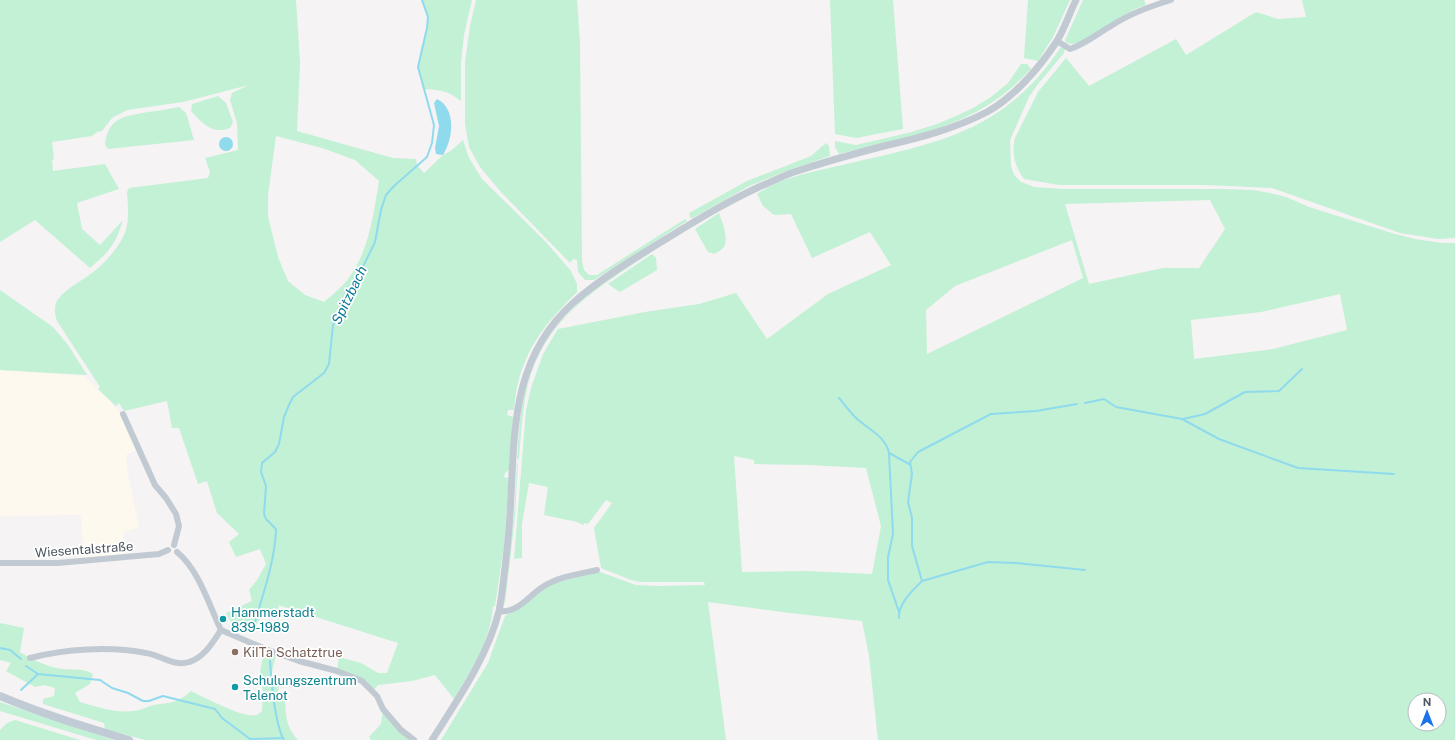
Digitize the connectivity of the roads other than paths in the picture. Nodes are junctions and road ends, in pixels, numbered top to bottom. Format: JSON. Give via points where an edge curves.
{"nodes":[{"id":1,"x":1076,"y":0,"type":"edge"},
{"id":2,"x":1171,"y":0,"type":"edge"},
{"id":3,"x":1057,"y":41,"type":"junction"},
{"id":4,"x":123,"y":414,"type":"dead end"},
{"id":5,"x":174,"y":546,"type":"junction"},
{"id":6,"x":168,"y":550,"type":"junction"},
{"id":7,"x":177,"y":552,"type":"junction"},
{"id":8,"x":0,"y":562,"type":"edge"},
{"id":9,"x":597,"y":570,"type":"dead end"},
{"id":10,"x":499,"y":611,"type":"junction"},
{"id":11,"x":221,"y":630,"type":"junction"},
{"id":12,"x":30,"y":658,"type":"dead end"},
{"id":13,"x":0,"y":696,"type":"edge"},
{"id":14,"x":130,"y":740,"type":"edge"},
{"id":15,"x":414,"y":740,"type":"edge"},
{"id":16,"x":432,"y":740,"type":"edge"}],
"edges":[{"from":1,"to":3,"type":"street"},
{"from":2,"to":3,"type":"street","via":[[1112,25],[1080,46],[1070,49]]},
{"from":3,"to":10,"type":"street","via":[[1042,64],[1018,89],[989,111],[938,133],[788,174],[748,192],[649,249],[571,304],[544,337],[530,364],[521,391]]},
{"from":4,"to":5,"type":"street","via":[[155,485],[176,514],[179,526]]},
{"from":5,"to":6,"type":"street","via":[[170,546]]},
{"from":5,"to":7,"type":"street"},
{"from":6,"to":7,"type":"street","via":[[172,554]]},
{"from":6,"to":8,"type":"street","name":"Wiesentalstraße","via":[[159,554],[58,563]]},
{"from":7,"to":11,"type":"street","via":[[192,568]]},
{"from":9,"to":10,"type":"street","via":[[554,581],[512,610]]},
{"from":10,"to":16,"type":"street","via":[[478,665]]},
{"from":11,"to":12,"type":"street","via":[[201,656],[191,662],[179,664],[147,653],[95,649]]},
{"from":11,"to":15,"type":"street","via":[[275,652],[337,670],[362,681],[377,696],[383,709],[401,730]]},
{"from":13,"to":14,"type":"main road","via":[[78,725]]}]}
